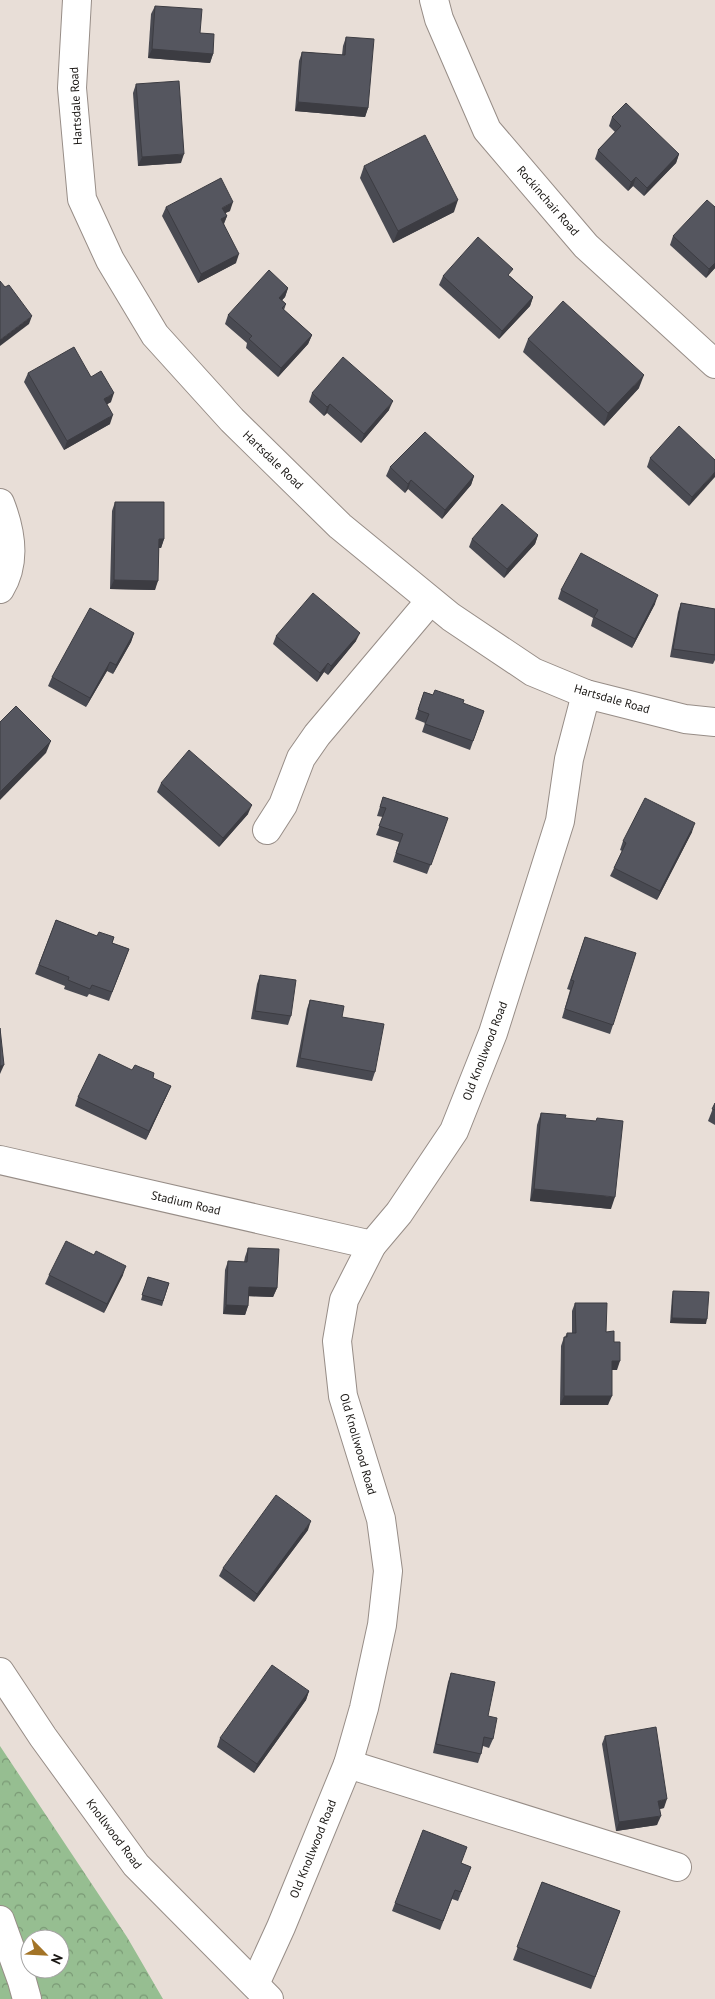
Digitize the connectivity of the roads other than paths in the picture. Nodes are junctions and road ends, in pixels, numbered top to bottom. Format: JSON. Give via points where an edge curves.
{"nodes":[{"id":1,"x":77,"y":0,"type":"edge"},
{"id":2,"x":434,"y":0,"type":"edge"},
{"id":3,"x":715,"y":364,"type":"edge"},
{"id":4,"x":0,"y":503,"type":"edge"},
{"id":5,"x":0,"y":589,"type":"edge"},
{"id":6,"x":430,"y":601,"type":"junction"},
{"id":7,"x":586,"y":694,"type":"junction"},
{"id":8,"x":715,"y":722,"type":"edge"},
{"id":9,"x":267,"y":830,"type":"dead end"},
{"id":10,"x":0,"y":1160,"type":"edge"},
{"id":11,"x":372,"y":1245,"type":"junction"},
{"id":12,"x":0,"y":1672,"type":"edge"},
{"id":13,"x":348,"y":1764,"type":"junction"},
{"id":14,"x":677,"y":1867,"type":"dead end"},
{"id":15,"x":0,"y":1920,"type":"edge"},
{"id":16,"x":262,"y":1992,"type":"edge"},
{"id":17,"x":27,"y":1999,"type":"edge"}],
"edges":[{"from":1,"to":6,"type":"street","name":"Hartsdale Road","via":[[72,88],[82,199],[110,260],[155,335],[232,420],[340,526]]},
{"from":2,"to":3,"type":"street","name":"Rockinchair Road","via":[[439,19],[488,130],[586,246]]},
{"from":4,"to":5,"type":"street","via":[[12,550]]},
{"from":6,"to":7,"type":"street","name":"Hartsdale Road","via":[[533,672]]},
{"from":6,"to":9,"type":"street","via":[[317,735],[301,758],[283,805]]},
{"from":7,"to":8,"type":"street","name":"Hartsdale Road","via":[[685,719]]},
{"from":7,"to":11,"type":"street","name":"Old Knollwood Road","via":[[569,759],[560,821],[493,1033],[454,1131],[399,1213]]},
{"from":10,"to":11,"type":"street","name":"Stadium Road"},
{"from":11,"to":13,"type":"street","name":"Old Knollwood Road","via":[[344,1300],[337,1341],[343,1396],[381,1519],[388,1571],[382,1625]]},
{"from":12,"to":16,"type":"street","name":"Knollwood Road","via":[[136,1865]]},
{"from":13,"to":14,"type":"street"},
{"from":13,"to":16,"type":"street","name":"Old Knollwood Road","via":[[281,1928]]},
{"from":15,"to":17,"type":"street"}]}
